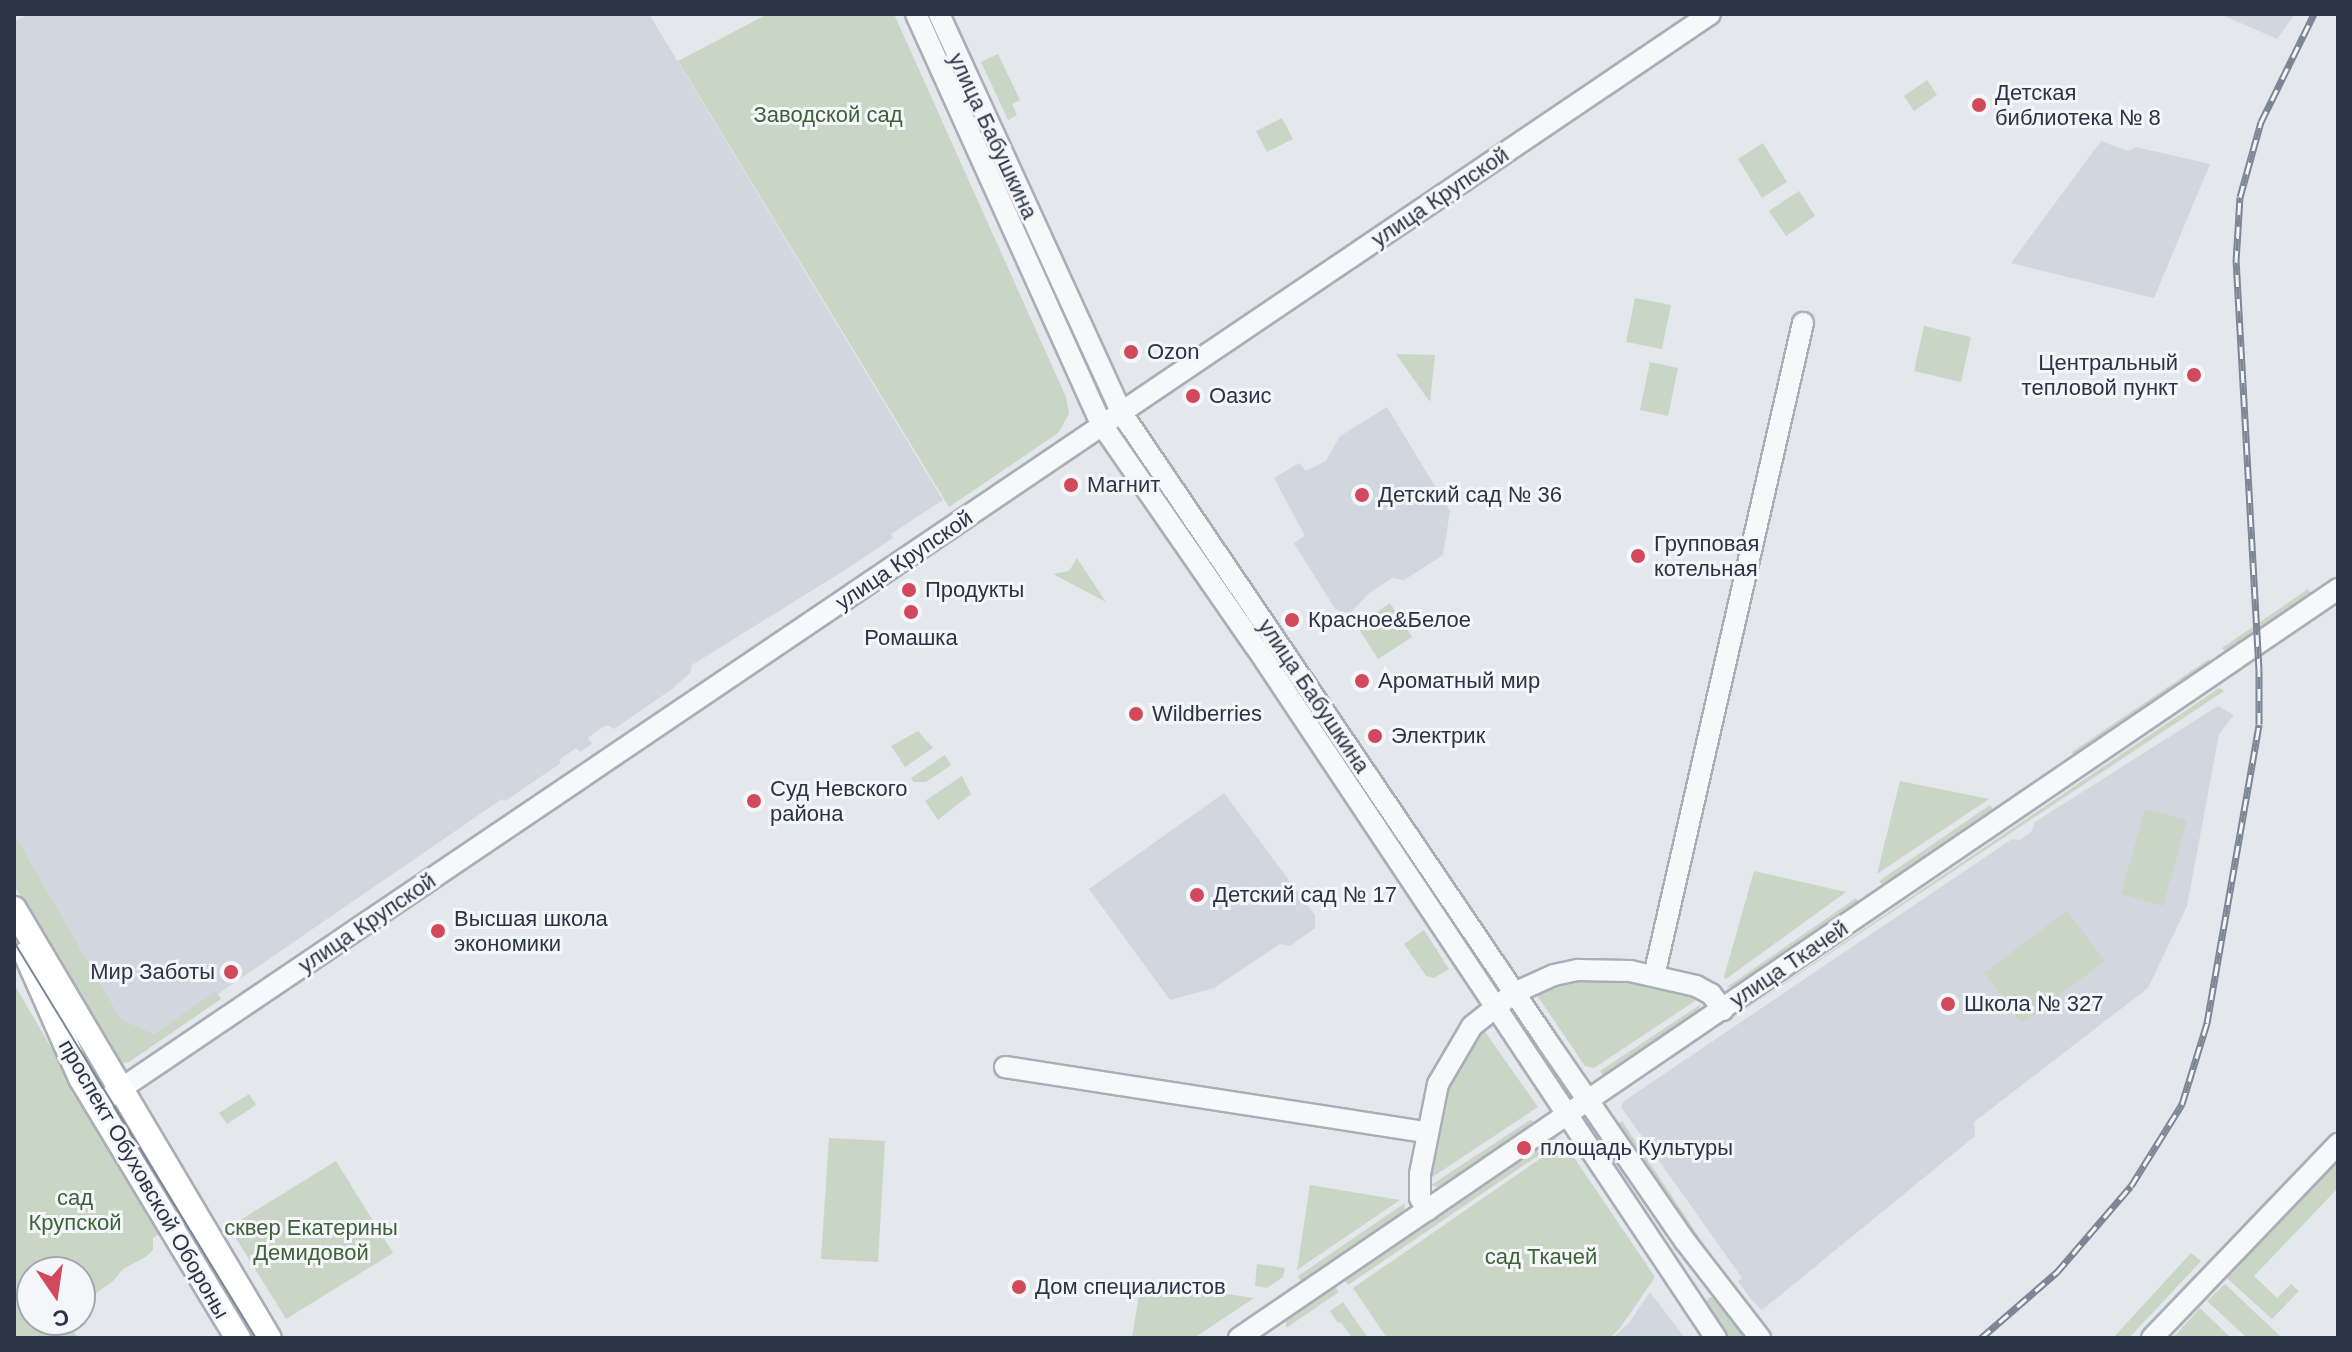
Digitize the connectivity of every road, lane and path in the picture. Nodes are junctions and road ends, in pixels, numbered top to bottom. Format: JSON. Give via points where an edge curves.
{"nodes":[{"id":1,"x":916,"y":14,"type":"edge"},
{"id":2,"x":939,"y":14,"type":"edge"},
{"id":3,"x":1710,"y":14,"type":"edge"},
{"id":4,"x":1803,"y":323,"type":"dead end"},
{"id":5,"x":1121,"y":412,"type":"junction"},
{"id":6,"x":1102,"y":425,"type":"junction"},
{"id":7,"x":2338,"y":589,"type":"edge"},
{"id":8,"x":14,"y":909,"type":"edge"},
{"id":9,"x":14,"y":930,"type":"edge"},
{"id":10,"x":1654,"y":976,"type":"junction"},
{"id":11,"x":1514,"y":993,"type":"junction"},
{"id":12,"x":1717,"y":1002,"type":"junction"},
{"id":13,"x":1496,"y":1006,"type":"junction"},
{"id":14,"x":1005,"y":1067,"type":"dead end"},
{"id":15,"x":120,"y":1090,"type":"junction"},
{"id":16,"x":1588,"y":1100,"type":"junction"},
{"id":17,"x":97,"y":1105,"type":"junction"},
{"id":18,"x":1568,"y":1115,"type":"junction"},
{"id":19,"x":1427,"y":1132,"type":"junction"},
{"id":20,"x":2338,"y":1144,"type":"edge"},
{"id":21,"x":1428,"y":1210,"type":"junction"},
{"id":22,"x":238,"y":1338,"type":"edge"},
{"id":23,"x":269,"y":1338,"type":"edge"},
{"id":24,"x":1239,"y":1338,"type":"edge"},
{"id":25,"x":1716,"y":1338,"type":"edge"},
{"id":26,"x":1760,"y":1338,"type":"edge"},
{"id":27,"x":2152,"y":1338,"type":"edge"}],
"edges":[{"from":1,"to":6,"type":"street","name":"улица Бабушкина"},
{"from":2,"to":5,"type":"street","name":"улица Бабушкина"},
{"from":3,"to":5,"type":"street","name":"улица Крупской"},
{"from":4,"to":10,"type":"street"},
{"from":5,"to":6,"type":"street","name":"улица Крупской"},
{"from":5,"to":11,"type":"street","name":"улица Бабушкина"},
{"from":6,"to":13,"type":"street","name":"улица Бабушкина"},
{"from":6,"to":15,"type":"street","name":"улица Крупской"},
{"from":7,"to":12,"type":"street","name":"улица Ткачей"},
{"from":8,"to":15,"type":"main road","name":"проспект Обуховской Обороны"},
{"from":9,"to":17,"type":"main road","name":"проспект Обуховской Обороны","via":[[66,1049]]},
{"from":10,"to":11,"type":"street","via":[[1578,970]]},
{"from":10,"to":12,"type":"street"},
{"from":11,"to":13,"type":"street"},
{"from":11,"to":16,"type":"street","name":"улица Бабушкина"},
{"from":12,"to":16,"type":"street","name":"улица Ткачей"},
{"from":13,"to":18,"type":"street","name":"улица Бабушкина"},
{"from":13,"to":19,"type":"street","via":[[1472,1026],[1448,1063]]},
{"from":14,"to":19,"type":"street"},
{"from":15,"to":17,"type":"street","name":"улица Крупской"},
{"from":15,"to":23,"type":"main road","name":"проспект Обуховской Обороны"},
{"from":16,"to":18,"type":"street","name":"улица Ткачей"},
{"from":16,"to":26,"type":"street","name":"улица Бабушкина"},
{"from":17,"to":22,"type":"main road","name":"проспект Обуховской Обороны"},
{"from":18,"to":21,"type":"street","name":"улица Ткачей"},
{"from":18,"to":25,"type":"street","name":"улица Бабушкина"},
{"from":19,"to":21,"type":"street","via":[[1420,1198]]},
{"from":20,"to":27,"type":"street"},
{"from":21,"to":24,"type":"street","name":"улица Ткачей"}]}
